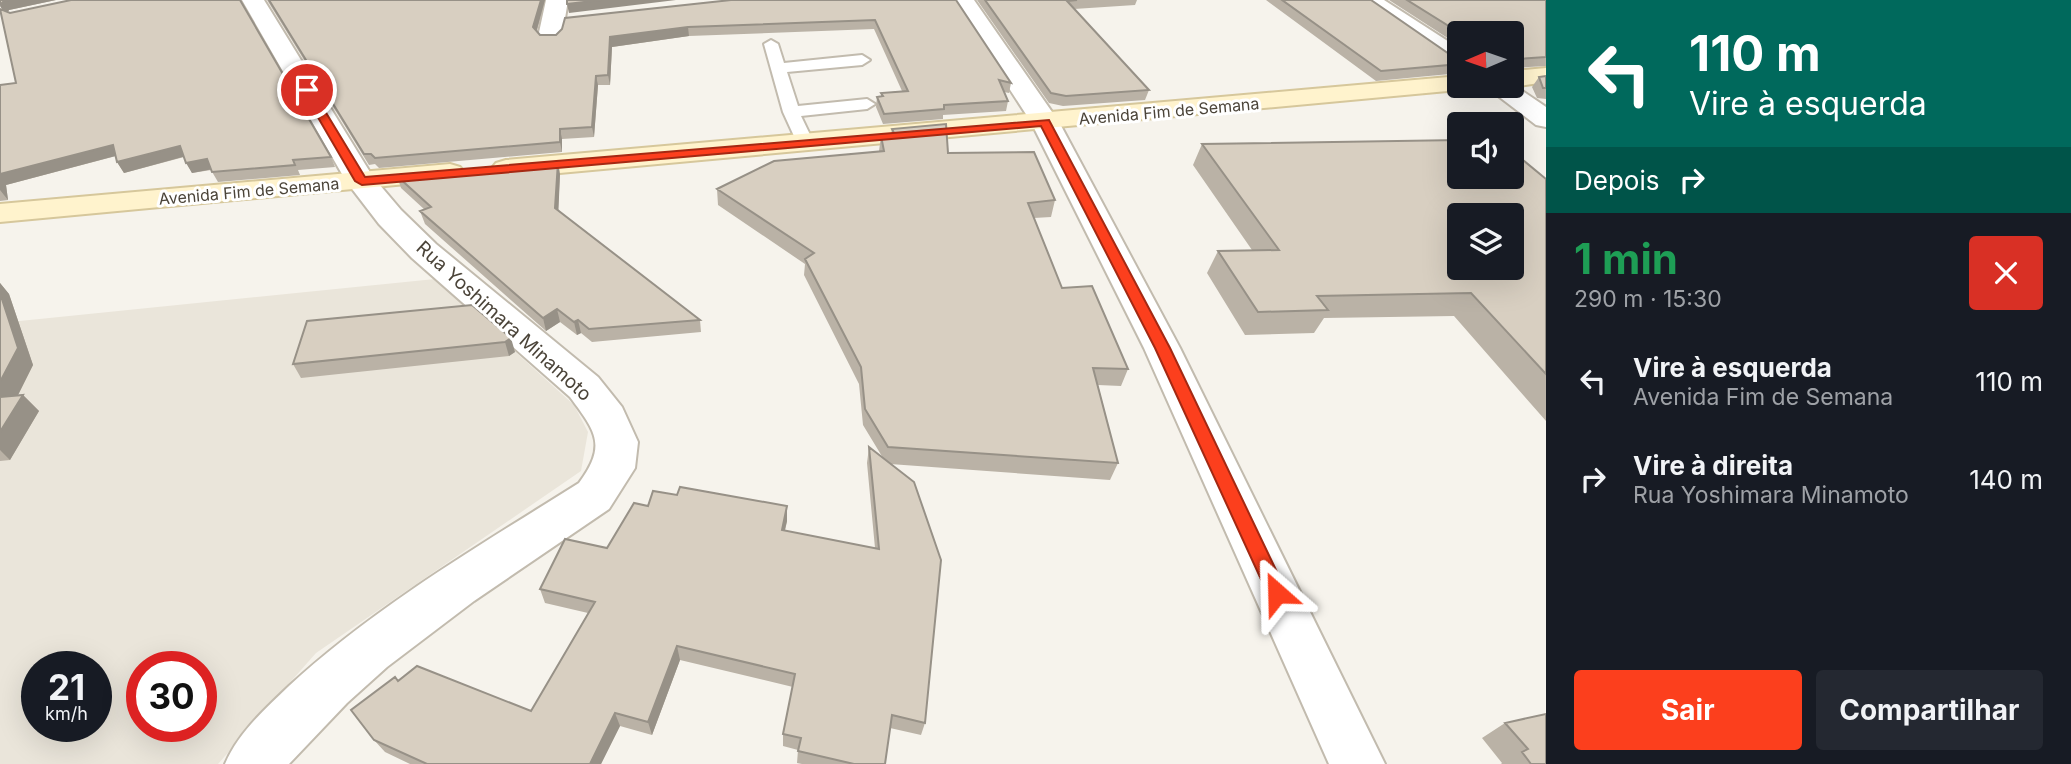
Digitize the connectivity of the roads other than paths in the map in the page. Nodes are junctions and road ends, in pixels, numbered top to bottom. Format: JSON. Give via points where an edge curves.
{"nodes":[{"id":1,"x":253,"y":0,"type":"edge"},
{"id":2,"x":963,"y":0,"type":"edge"},
{"id":3,"x":1369,"y":0,"type":"edge"},
{"id":4,"x":771,"y":44,"type":"dead end"},
{"id":5,"x":1447,"y":51,"type":"edge"},
{"id":6,"x":862,"y":60,"type":"dead end"},
{"id":7,"x":778,"y":68,"type":"junction"},
{"id":8,"x":1546,"y":75,"type":"edge"},
{"id":9,"x":1524,"y":78,"type":"edge"},
{"id":10,"x":1447,"y":85,"type":"edge"},
{"id":11,"x":1515,"y":98,"type":"edge"},
{"id":12,"x":867,"y":104,"type":"dead end"},
{"id":13,"x":791,"y":112,"type":"junction"},
{"id":14,"x":1546,"y":119,"type":"edge"},
{"id":15,"x":1045,"y":122,"type":"junction"},
{"id":16,"x":805,"y":143,"type":"junction"},
{"id":17,"x":362,"y":181,"type":"junction"},
{"id":18,"x":0,"y":213,"type":"edge"},
{"id":19,"x":253,"y":764,"type":"edge"},
{"id":20,"x":1357,"y":764,"type":"edge"}],
"edges":[{"from":1,"to":17,"type":"street","name":"Rua Yoshimara Minamoto"},
{"from":2,"to":15,"type":"street"},
{"from":3,"to":5,"type":"street"},
{"from":4,"to":7,"type":"lane"},
{"from":6,"to":7,"type":"lane"},
{"from":7,"to":13,"type":"lane"},
{"from":8,"to":9,"type":"street"},
{"from":10,"to":15,"type":"street","name":"Avenida Fim de Semana"},
{"from":11,"to":14,"type":"street"},
{"from":12,"to":13,"type":"lane"},
{"from":13,"to":16,"type":"lane"},
{"from":15,"to":16,"type":"street","name":"Avenida Fim de Semana"},
{"from":15,"to":20,"type":"street","via":[[1162,348]]},
{"from":16,"to":17,"type":"street","name":"Avenida Fim de Semana"},
{"from":17,"to":18,"type":"street","name":"Avenida Fim de Semana"},
{"from":17,"to":19,"type":"street","name":"Rua Yoshimara Minamoto","via":[[424,251],[584,387],[608,418],[617,442],[614,468],[594,496],[364,652],[282,727]]}]}
